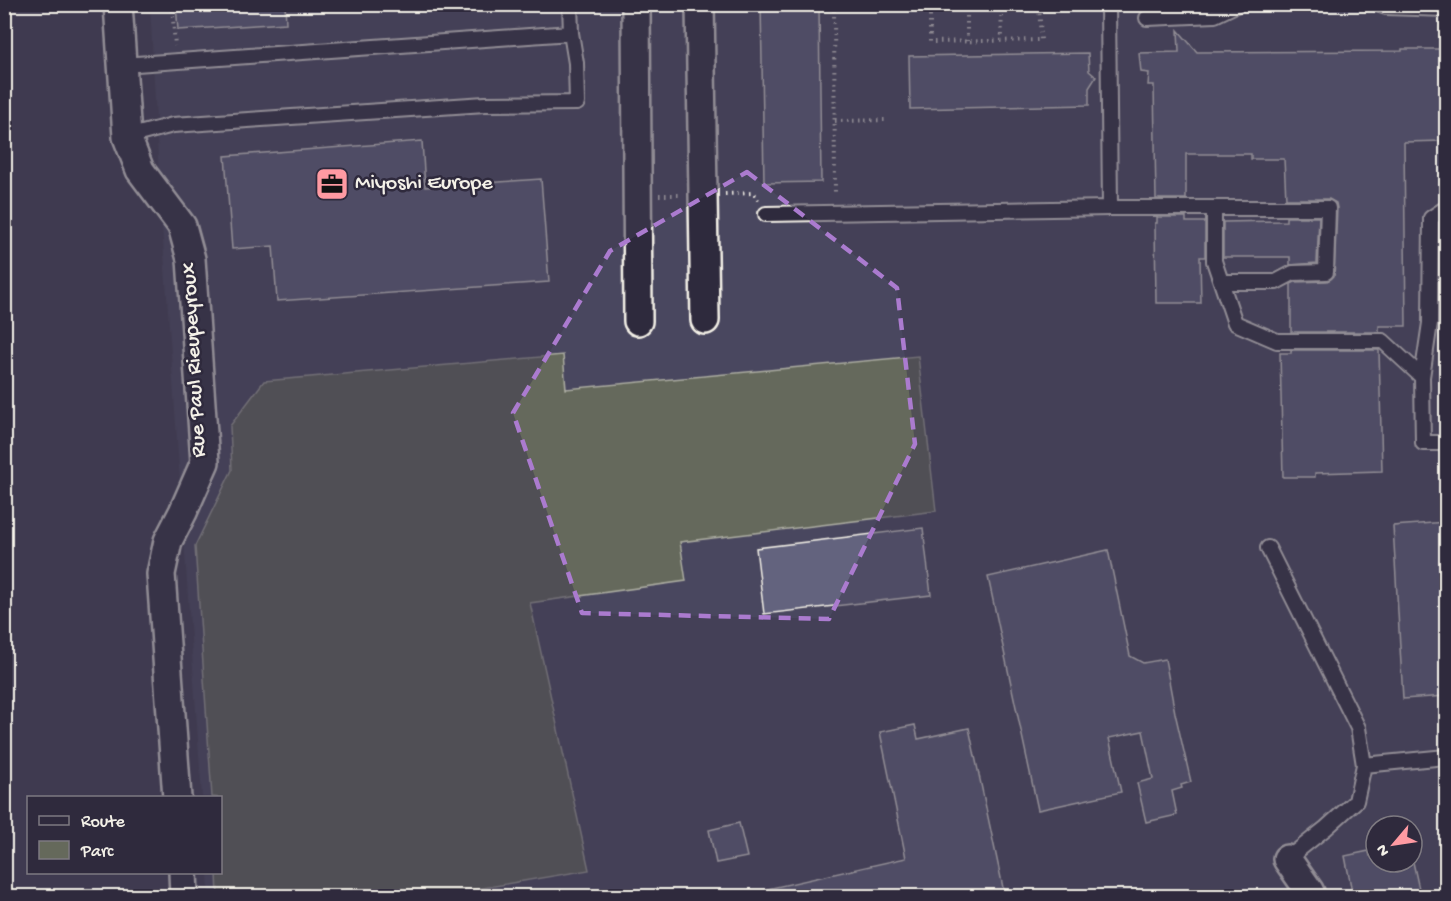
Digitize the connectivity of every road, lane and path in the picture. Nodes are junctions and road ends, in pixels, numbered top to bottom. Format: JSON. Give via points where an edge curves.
{"nodes":[{"id":1,"x":118,"y":4,"type":"edge"},
{"id":2,"x":172,"y":4,"type":"edge"},
{"id":3,"x":570,"y":4,"type":"edge"},
{"id":4,"x":636,"y":4,"type":"edge"},
{"id":5,"x":699,"y":4,"type":"edge"},
{"id":6,"x":834,"y":4,"type":"edge"},
{"id":7,"x":930,"y":4,"type":"edge"},
{"id":8,"x":966,"y":4,"type":"edge"},
{"id":9,"x":1001,"y":4,"type":"edge"},
{"id":10,"x":1039,"y":4,"type":"edge"},
{"id":11,"x":1108,"y":4,"type":"edge"},
{"id":12,"x":1238,"y":4,"type":"edge"},
{"id":13,"x":1377,"y":4,"type":"edge"},
{"id":14,"x":1446,"y":9,"type":"edge"},
{"id":15,"x":1148,"y":18,"type":"dead end"},
{"id":16,"x":571,"y":33,"type":"junction"},
{"id":17,"x":1002,"y":40,"type":"junction"},
{"id":18,"x":967,"y":41,"type":"junction"},
{"id":19,"x":176,"y":62,"type":"junction"},
{"id":20,"x":122,"y":65,"type":"junction"},
{"id":21,"x":889,"y":120,"type":"dead end"},
{"id":22,"x":835,"y":121,"type":"junction"},
{"id":23,"x":127,"y":137,"type":"junction"},
{"id":24,"x":1110,"y":208,"type":"junction"},
{"id":25,"x":1214,"y":208,"type":"junction"},
{"id":26,"x":1446,"y":208,"type":"edge"},
{"id":27,"x":835,"y":212,"type":"junction"},
{"id":28,"x":766,"y":214,"type":"dead end"},
{"id":29,"x":1221,"y":282,"type":"junction"},
{"id":30,"x":705,"y":320,"type":"dead end"},
{"id":31,"x":638,"y":321,"type":"dead end"},
{"id":32,"x":1422,"y":377,"type":"junction"},
{"id":33,"x":1446,"y":443,"type":"edge"},
{"id":34,"x":1268,"y":548,"type":"dead end"},
{"id":35,"x":1446,"y":757,"type":"edge"},
{"id":36,"x":1364,"y":765,"type":"junction"},
{"id":37,"x":177,"y":796,"type":"edge"},
{"id":38,"x":1287,"y":859,"type":"joint"},
{"id":39,"x":183,"y":874,"type":"edge"},
{"id":40,"x":184,"y":897,"type":"edge"},
{"id":41,"x":1310,"y":897,"type":"edge"}],
"edges":[{"from":1,"to":20,"type":"street","name":"Rue Paul Rieupeyroux"},
{"from":2,"to":19,"type":"path"},
{"from":3,"to":16,"type":"lane"},
{"from":4,"to":31,"type":"street"},
{"from":5,"to":30,"type":"street"},
{"from":6,"to":22,"type":"path"},
{"from":7,"to":18,"type":"path","via":[[930,42]]},
{"from":8,"to":18,"type":"path"},
{"from":9,"to":17,"type":"path"},
{"from":10,"to":17,"type":"path","via":[[1041,40]]},
{"from":11,"to":24,"type":"lane"},
{"from":12,"to":15,"type":"lane","via":[[1215,15]]},
{"from":13,"to":14,"type":"lane"},
{"from":16,"to":19,"type":"lane"},
{"from":16,"to":23,"type":"lane","via":[[577,103],[484,104],[185,124]]},
{"from":17,"to":18,"type":"path"},
{"from":19,"to":20,"type":"lane"},
{"from":20,"to":23,"type":"street","name":"Rue Paul Rieupeyroux"},
{"from":21,"to":22,"type":"path"},
{"from":22,"to":27,"type":"path"},
{"from":23,"to":37,"type":"street","name":"Rue Paul Rieupeyroux","via":[[140,170],[182,226],[191,259],[205,462],[168,541],[162,574]]},
{"from":24,"to":25,"type":"lane"},
{"from":24,"to":27,"type":"lane"},
{"from":25,"to":29,"type":"lane","via":[[1214,261]]},
{"from":25,"to":29,"type":"lane","via":[[1328,208],[1326,272],[1293,273],[1276,282]]},
{"from":26,"to":32,"type":"lane","via":[[1431,218],[1430,323]]},
{"from":27,"to":28,"type":"lane"},
{"from":29,"to":32,"type":"lane","via":[[1235,323],[1277,341],[1383,341]]},
{"from":32,"to":33,"type":"lane","via":[[1423,443]]},
{"from":34,"to":36,"type":"lane","via":[[1358,728]]},
{"from":35,"to":36,"type":"lane"},
{"from":36,"to":38,"type":"lane","via":[[1356,801]]},
{"from":38,"to":41,"type":"street"},
{"from":39,"to":40,"type":"street"}]}
